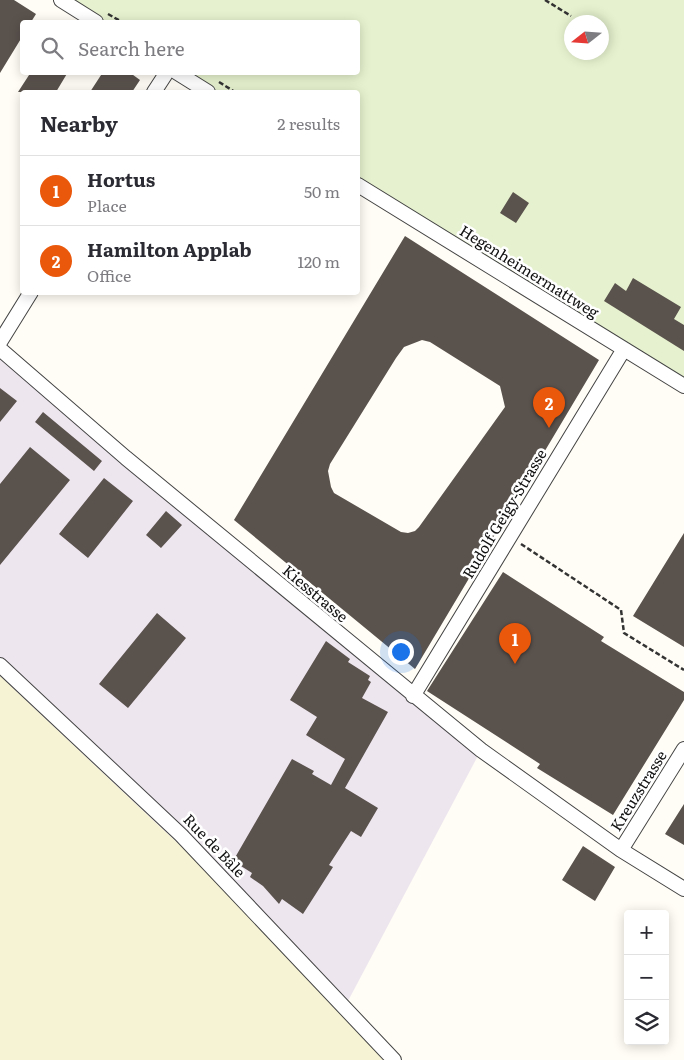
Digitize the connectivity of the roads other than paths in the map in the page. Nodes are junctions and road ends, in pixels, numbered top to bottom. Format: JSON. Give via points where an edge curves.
{"nodes":[{"id":1,"x":61,"y":0,"type":"edge"},
{"id":2,"x":93,"y":20,"type":"edge"},
{"id":3,"x":165,"y":75,"type":"edge"},
{"id":4,"x":181,"y":75,"type":"edge"},
{"id":5,"x":155,"y":90,"type":"edge"},
{"id":6,"x":205,"y":90,"type":"edge"},
{"id":7,"x":360,"y":186,"type":"edge"},
{"id":8,"x":29,"y":295,"type":"edge"},
{"id":9,"x":0,"y":342,"type":"edge"},
{"id":10,"x":0,"y":349,"type":"edge"},
{"id":11,"x":624,"y":349,"type":"junction"},
{"id":12,"x":684,"y":386,"type":"edge"},
{"id":13,"x":0,"y":665,"type":"edge"},
{"id":14,"x":413,"y":696,"type":"junction"},
{"id":15,"x":684,"y":749,"type":"edge"},
{"id":16,"x":621,"y":850,"type":"junction"},
{"id":17,"x":684,"y":889,"type":"edge"},
{"id":18,"x":394,"y":1060,"type":"edge"}],
"edges":[{"from":1,"to":2,"type":"street"},
{"from":3,"to":5,"type":"street"},
{"from":4,"to":6,"type":"street"},
{"from":7,"to":11,"type":"street","name":"Hegenheimermattweg"},
{"from":8,"to":9,"type":"street"},
{"from":10,"to":14,"type":"street","name":"Kiesstrasse"},
{"from":11,"to":12,"type":"street","name":"Hegenheimermattweg"},
{"from":11,"to":14,"type":"street","name":"Rudolf Geigy-Strasse"},
{"from":13,"to":18,"type":"street","name":"Rue de Bâle","via":[[181,835]]},
{"from":14,"to":16,"type":"street","name":"Kiesstrasse","via":[[481,750]]},
{"from":15,"to":16,"type":"street","name":"Kreuzstrasse"},
{"from":16,"to":17,"type":"street","name":"Kiesstrasse"}]}
